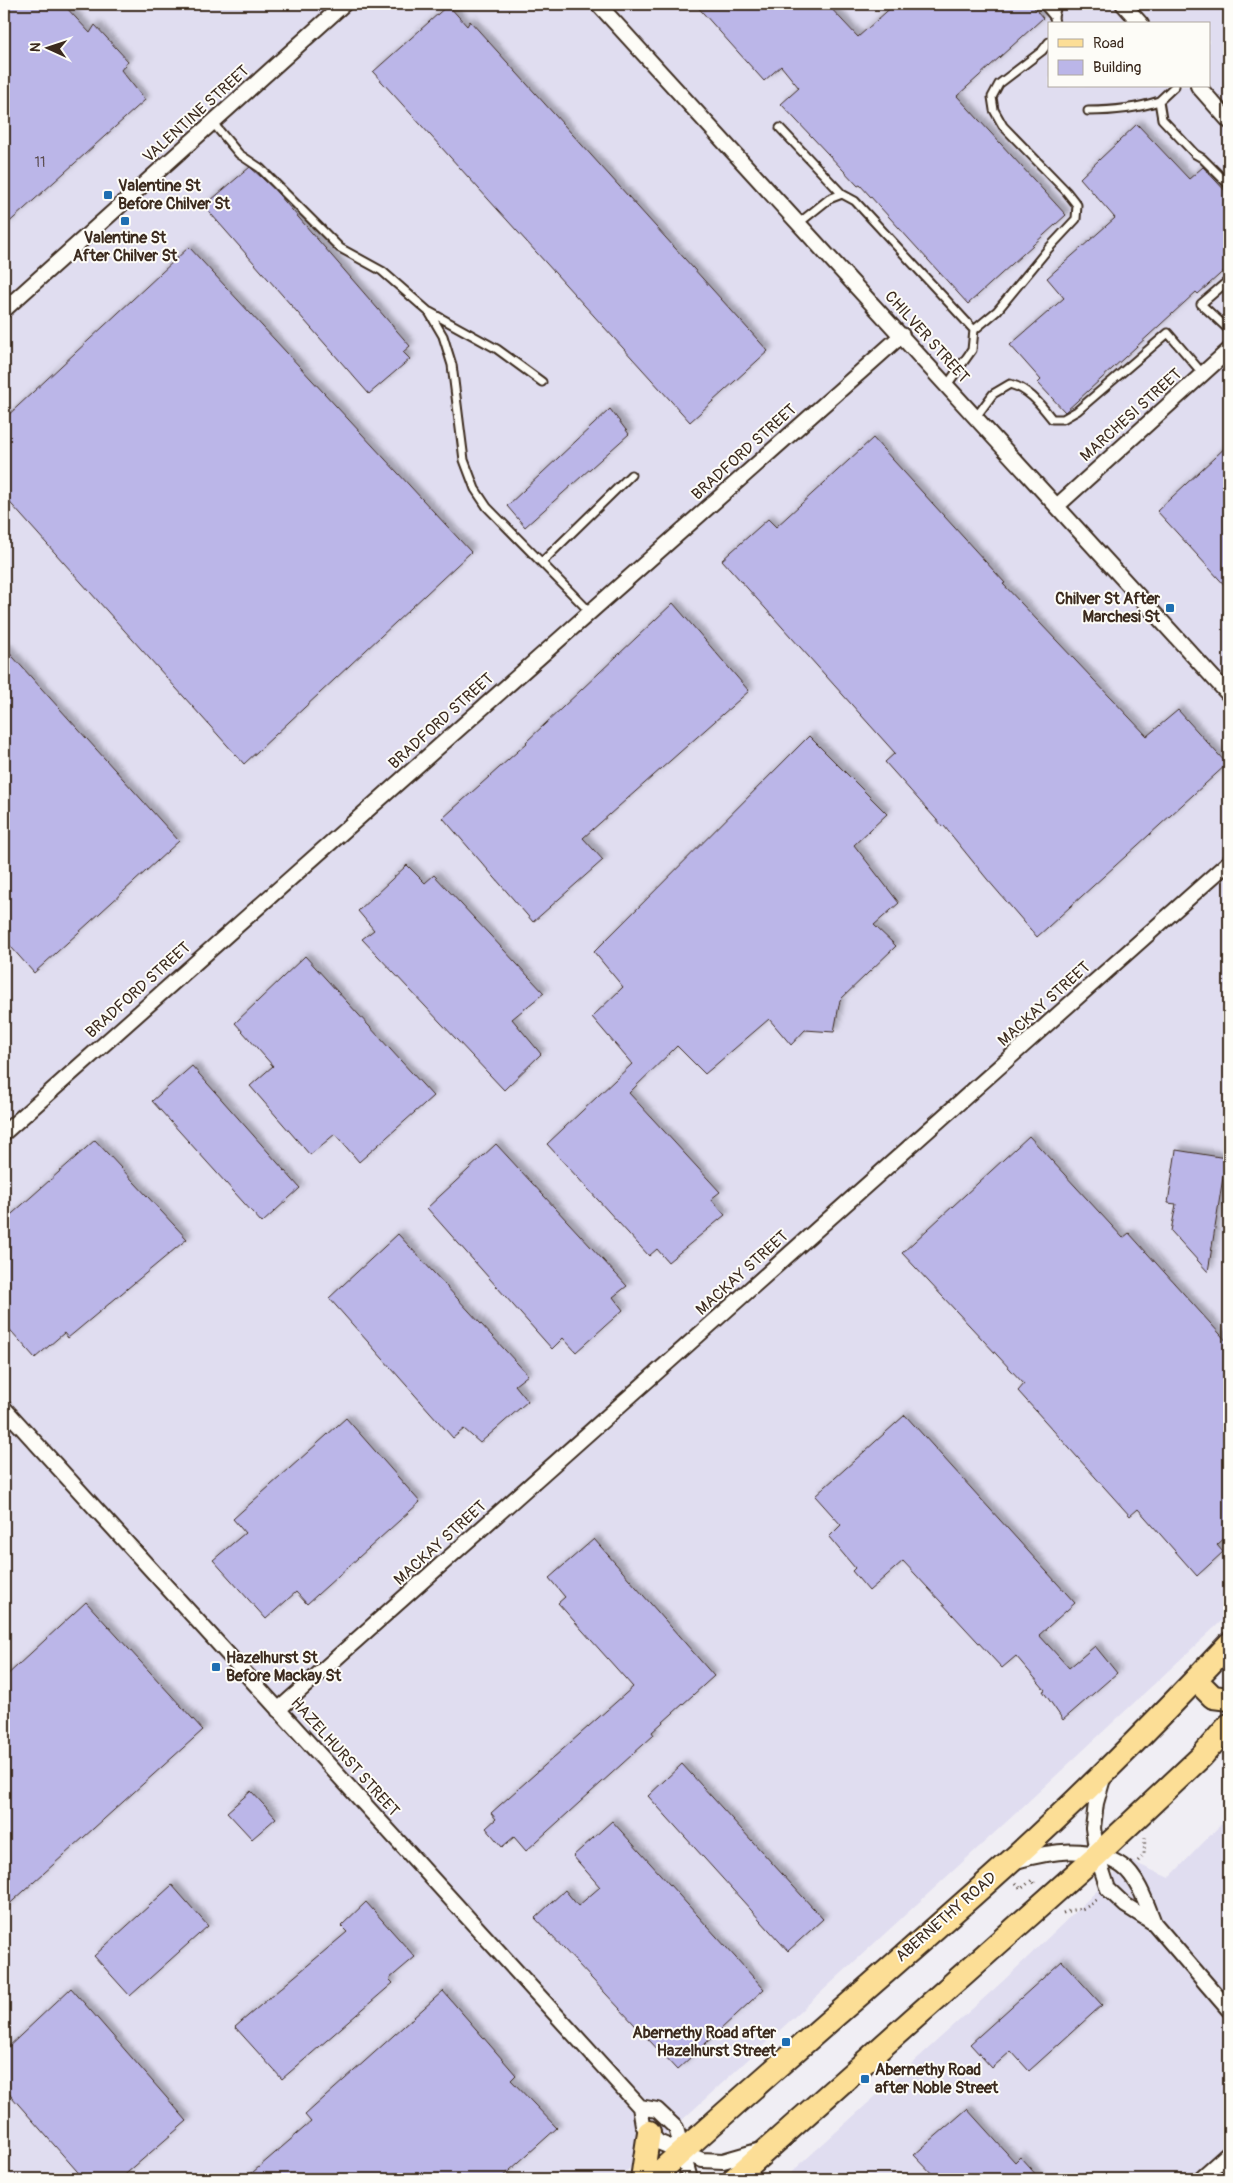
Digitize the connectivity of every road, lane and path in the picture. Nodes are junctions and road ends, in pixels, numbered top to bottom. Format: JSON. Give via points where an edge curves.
{"nodes":[{"id":1,"x":344,"y":4,"type":"edge"},
{"id":2,"x":598,"y":4,"type":"edge"},
{"id":3,"x":1043,"y":4,"type":"edge"},
{"id":4,"x":1057,"y":4,"type":"edge"},
{"id":5,"x":1123,"y":4,"type":"edge"},
{"id":6,"x":1055,"y":20,"type":"edge"},
{"id":7,"x":1139,"y":22,"type":"edge"},
{"id":8,"x":1048,"y":43,"type":"edge"},
{"id":9,"x":1173,"y":88,"type":"edge"},
{"id":10,"x":1200,"y":88,"type":"edge"},
{"id":11,"x":1159,"y":100,"type":"junction"},
{"id":12,"x":1088,"y":111,"type":"dead end"},
{"id":13,"x":1229,"y":121,"type":"edge"},
{"id":14,"x":212,"y":122,"type":"junction"},
{"id":15,"x":780,"y":128,"type":"dead end"},
{"id":16,"x":1229,"y":185,"type":"edge"},
{"id":17,"x":842,"y":194,"type":"junction"},
{"id":18,"x":800,"y":223,"type":"junction"},
{"id":19,"x":1229,"y":280,"type":"edge"},
{"id":20,"x":4,"y":310,"type":"edge"},
{"id":21,"x":430,"y":312,"type":"junction"},
{"id":22,"x":974,"y":330,"type":"junction"},
{"id":23,"x":1229,"y":330,"type":"edge"},
{"id":24,"x":902,"y":334,"type":"junction"},
{"id":25,"x":1229,"y":350,"type":"edge"},
{"id":26,"x":1203,"y":374,"type":"junction"},
{"id":27,"x":542,"y":382,"type":"dead end"},
{"id":28,"x":947,"y":385,"type":"junction"},
{"id":29,"x":976,"y":417,"type":"junction"},
{"id":30,"x":631,"y":475,"type":"dead end"},
{"id":31,"x":1057,"y":506,"type":"junction"},
{"id":32,"x":542,"y":562,"type":"junction"},
{"id":33,"x":590,"y":612,"type":"junction"},
{"id":34,"x":1229,"y":695,"type":"edge"},
{"id":35,"x":1229,"y":862,"type":"edge"},
{"id":36,"x":4,"y":1133,"type":"edge"},
{"id":37,"x":4,"y":1408,"type":"edge"},
{"id":38,"x":1229,"y":1644,"type":"edge"},
{"id":39,"x":1196,"y":1680,"type":"junction"},
{"id":40,"x":1229,"y":1699,"type":"edge"},
{"id":41,"x":278,"y":1710,"type":"junction"},
{"id":42,"x":1229,"y":1725,"type":"edge"},
{"id":43,"x":1105,"y":1770,"type":"junction"},
{"id":44,"x":1097,"y":1855,"type":"junction"},
{"id":45,"x":1006,"y":1866,"type":"junction"},
{"id":46,"x":1055,"y":1906,"type":"junction"},
{"id":47,"x":1154,"y":1923,"type":"junction"},
{"id":48,"x":1229,"y":2010,"type":"edge"},
{"id":49,"x":640,"y":2107,"type":"junction"},
{"id":50,"x":650,"y":2132,"type":"junction"},
{"id":51,"x":771,"y":2147,"type":"junction"},
{"id":52,"x":683,"y":2152,"type":"junction"},
{"id":53,"x":1229,"y":2153,"type":"edge"},
{"id":54,"x":642,"y":2179,"type":"edge"},
{"id":55,"x":652,"y":2179,"type":"edge"},
{"id":56,"x":690,"y":2179,"type":"edge"},
{"id":57,"x":734,"y":2179,"type":"edge"},
{"id":58,"x":1200,"y":2179,"type":"edge"}],
"edges":[{"from":1,"to":14,"type":"street","name":"VALENTINE STREET"},
{"from":2,"to":18,"type":"street","name":"CHILVER STREET"},
{"from":3,"to":6,"type":"lane"},
{"from":4,"to":6,"type":"lane"},
{"from":5,"to":7,"type":"street"},
{"from":8,"to":22,"type":"lane","via":[[999,84],[992,97],[994,110],[1003,126],[1077,205],[1076,219],[997,311]]},
{"from":9,"to":11,"type":"lane"},
{"from":10,"to":13,"type":"street"},
{"from":11,"to":12,"type":"lane","via":[[1116,111]]},
{"from":11,"to":16,"type":"lane","via":[[1162,120]]},
{"from":14,"to":20,"type":"street","name":"VALENTINE STREET"},
{"from":14,"to":21,"type":"lane","via":[[239,154],[340,248],[382,271]]},
{"from":15,"to":17,"type":"lane"},
{"from":17,"to":18,"type":"lane","via":[[829,199]]},
{"from":17,"to":22,"type":"lane","via":[[855,201]]},
{"from":18,"to":24,"type":"street","name":"CHILVER STREET"},
{"from":19,"to":23,"type":"lane","via":[[1201,304]]},
{"from":21,"to":27,"type":"lane","via":[[497,349]]},
{"from":21,"to":32,"type":"lane","via":[[443,336],[452,365],[464,460],[475,489]]},
{"from":22,"to":28,"type":"lane","via":[[972,350]]},
{"from":24,"to":28,"type":"street","name":"CHILVER STREET"},
{"from":24,"to":33,"type":"street","name":"BRADFORD STREET"},
{"from":25,"to":26,"type":"street","name":"MARCHESI STREET"},
{"from":26,"to":29,"type":"lane","via":[[1168,333],[1063,419],[1052,419],[1021,387],[1010,384],[993,394]]},
{"from":26,"to":31,"type":"street","name":"MARCHESI STREET"},
{"from":28,"to":29,"type":"street","name":"CHILVER STREET"},
{"from":29,"to":31,"type":"street","name":"CHILVER STREET"},
{"from":30,"to":32,"type":"lane"},
{"from":31,"to":34,"type":"street","name":"CHILVER STREET"},
{"from":32,"to":33,"type":"lane"},
{"from":33,"to":36,"type":"street","name":"BRADFORD STREET"},
{"from":35,"to":41,"type":"street","name":"MACKAY STREET"},
{"from":37,"to":41,"type":"street","name":"HAZELHURST STREET"},
{"from":38,"to":39,"type":"main road","name":"ABERNETHY ROAD"},
{"from":39,"to":40,"type":"main road","via":[[1213,1697]]},
{"from":39,"to":43,"type":"main road","name":"ABERNETHY ROAD"},
{"from":41,"to":49,"type":"street","name":"HAZELHURST STREET"},
{"from":42,"to":44,"type":"main road","via":[[1202,1756]]},
{"from":43,"to":44,"type":"street","via":[[1093,1828]]},
{"from":43,"to":45,"type":"main road","name":"ABERNETHY ROAD"},
{"from":44,"to":45,"type":"street","via":[[1068,1850],[1043,1853]]},
{"from":44,"to":46,"type":"main road"},
{"from":44,"to":47,"type":"street","via":[[1108,1889],[1125,1905]]},
{"from":44,"to":47,"type":"street","via":[[1122,1866],[1140,1888]]},
{"from":45,"to":46,"type":"path","via":[[1021,1889],[1032,1880]]},
{"from":45,"to":52,"type":"main road","name":"ABERNETHY ROAD","via":[[870,1983]]},
{"from":46,"to":51,"type":"main road"},
{"from":47,"to":48,"type":"street"},
{"from":49,"to":50,"type":"street","name":"HAZELHURST STREET","via":[[643,2125]]},
{"from":49,"to":52,"type":"street","name":"HAZELHURST STREET","via":[[656,2110],[676,2128]]},
{"from":50,"to":52,"type":"street","name":"HAZELHURST STREET","via":[[658,2142]]},
{"from":50,"to":54,"type":"main road"},
{"from":51,"to":52,"type":"street","name":"HAZELHURST STREET","via":[[712,2162]]},
{"from":51,"to":57,"type":"main road"},
{"from":52,"to":55,"type":"main road","name":"ABERNETHY ROAD"},
{"from":52,"to":56,"type":"street","name":"HAZELHURST STREET"},
{"from":53,"to":58,"type":"street"}]}
